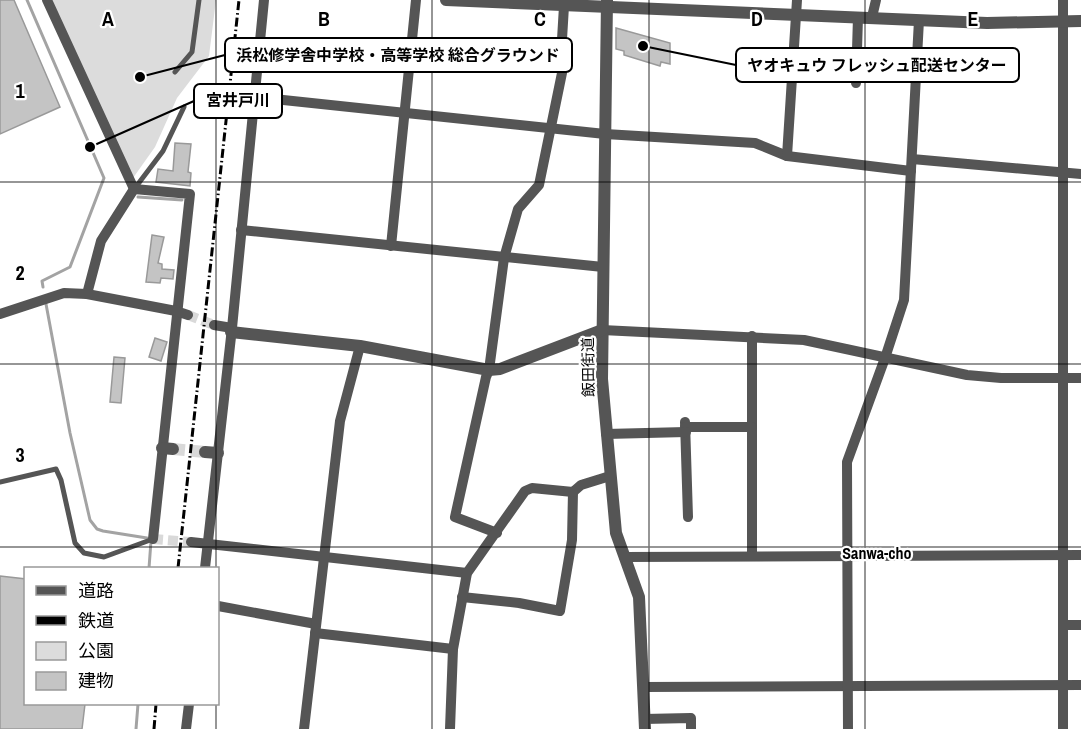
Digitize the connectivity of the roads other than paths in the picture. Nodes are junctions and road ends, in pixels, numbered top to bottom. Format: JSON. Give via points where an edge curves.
{"nodes":[{"id":1,"x":48,"y":0,"type":"edge"},
{"id":2,"x":199,"y":0,"type":"edge"},
{"id":3,"x":264,"y":0,"type":"edge"},
{"id":4,"x":416,"y":0,"type":"edge"},
{"id":5,"x":446,"y":0,"type":"edge"},
{"id":6,"x":797,"y":0,"type":"edge"},
{"id":7,"x":876,"y":0,"type":"edge"},
{"id":8,"x":1063,"y":0,"type":"edge"},
{"id":9,"x":508,"y":1,"type":"edge"},
{"id":10,"x":607,"y":3,"type":"edge"},
{"id":11,"x":564,"y":6,"type":"junction"},
{"id":12,"x":797,"y":15,"type":"junction"},
{"id":13,"x":858,"y":17,"type":"junction"},
{"id":14,"x":872,"y":17,"type":"junction"},
{"id":15,"x":919,"y":20,"type":"junction"},
{"id":16,"x":1081,"y":21,"type":"edge"},
{"id":17,"x":1062,"y":22,"type":"junction"},
{"id":18,"x":856,"y":66,"type":"junction"},
{"id":19,"x":917,"y":68,"type":"junction"},
{"id":20,"x":176,"y":72,"type":"dead end"},
{"id":21,"x":856,"y":83,"type":"dead end"},
{"id":22,"x":255,"y":97,"type":"junction"},
{"id":23,"x":184,"y":107,"type":"dead end"},
{"id":24,"x":404,"y":112,"type":"junction"},
{"id":25,"x":550,"y":127,"type":"junction"},
{"id":26,"x":605,"y":134,"type":"junction"},
{"id":27,"x":787,"y":156,"type":"junction"},
{"id":28,"x":912,"y":159,"type":"junction"},
{"id":29,"x":911,"y":171,"type":"junction"},
{"id":30,"x":1064,"y":172,"type":"junction"},
{"id":31,"x":1081,"y":174,"type":"edge"},
{"id":32,"x":134,"y":189,"type":"junction"},
{"id":33,"x":241,"y":230,"type":"junction"},
{"id":34,"x":391,"y":246,"type":"junction"},
{"id":35,"x":504,"y":258,"type":"junction"},
{"id":36,"x":603,"y":267,"type":"junction"},
{"id":37,"x":87,"y":294,"type":"junction"},
{"id":38,"x":176,"y":311,"type":"junction"},
{"id":39,"x":0,"y":314,"type":"edge"},
{"id":40,"x":188,"y":315,"type":"tunnel mouth"},
{"id":41,"x":214,"y":325,"type":"tunnel mouth"},
{"id":42,"x":231,"y":330,"type":"junction"},
{"id":43,"x":602,"y":330,"type":"junction"},
{"id":44,"x":752,"y":336,"type":"junction"},
{"id":45,"x":360,"y":346,"type":"junction"},
{"id":46,"x":885,"y":358,"type":"junction"},
{"id":47,"x":489,"y":370,"type":"junction"},
{"id":48,"x":1063,"y":378,"type":"junction"},
{"id":49,"x":1081,"y":378,"type":"edge"},
{"id":50,"x":685,"y":427,"type":"junction"},
{"id":51,"x":752,"y":427,"type":"junction"},
{"id":52,"x":606,"y":434,"type":"junction"},
{"id":53,"x":610,"y":476,"type":"junction"},
{"id":54,"x":0,"y":482,"type":"edge"},
{"id":55,"x":573,"y":492,"type":"junction"},
{"id":56,"x":688,"y":517,"type":"dead end"},
{"id":57,"x":497,"y":533,"type":"junction"},
{"id":58,"x":153,"y":539,"type":"joint"},
{"id":59,"x":191,"y":542,"type":"tunnel mouth"},
{"id":60,"x":208,"y":544,"type":"junction"},
{"id":61,"x":752,"y":555,"type":"junction"},
{"id":62,"x":848,"y":555,"type":"junction"},
{"id":63,"x":1064,"y":555,"type":"junction"},
{"id":64,"x":1081,"y":555,"type":"edge"},
{"id":65,"x":624,"y":556,"type":"junction"},
{"id":66,"x":325,"y":557,"type":"junction"},
{"id":67,"x":205,"y":567,"type":"edge"},
{"id":68,"x":467,"y":573,"type":"junction"},
{"id":69,"x":462,"y":597,"type":"junction"},
{"id":70,"x":219,"y":606,"type":"edge"},
{"id":71,"x":1064,"y":625,"type":"junction"},
{"id":72,"x":1081,"y":625,"type":"edge"},
{"id":73,"x":315,"y":628,"type":"junction"},
{"id":74,"x":453,"y":649,"type":"junction"},
{"id":75,"x":848,"y":685,"type":"junction"},
{"id":76,"x":1064,"y":685,"type":"junction"},
{"id":77,"x":1081,"y":685,"type":"edge"},
{"id":78,"x":643,"y":687,"type":"junction"},
{"id":79,"x":189,"y":705,"type":"edge"},
{"id":80,"x":644,"y":724,"type":"edge"},
{"id":81,"x":186,"y":729,"type":"edge"},
{"id":82,"x":304,"y":729,"type":"edge"},
{"id":83,"x":450,"y":729,"type":"edge"},
{"id":84,"x":691,"y":729,"type":"edge"},
{"id":85,"x":848,"y":729,"type":"edge"},
{"id":86,"x":1063,"y":729,"type":"edge"}],
"edges":[{"from":1,"to":32,"type":"street"},
{"from":2,"to":20,"type":"lane","via":[[192,52]]},
{"from":3,"to":22,"type":"street"},
{"from":4,"to":24,"type":"street"},
{"from":5,"to":9,"type":"street"},
{"from":6,"to":12,"type":"street"},
{"from":7,"to":14,"type":"street"},
{"from":8,"to":17,"type":"street"},
{"from":9,"to":11,"type":"street"},
{"from":10,"to":11,"type":"street"},
{"from":10,"to":12,"type":"street"},
{"from":10,"to":26,"type":"street","name":"飯田街道"},
{"from":11,"to":25,"type":"street","via":[[562,73]]},
{"from":12,"to":13,"type":"street"},
{"from":12,"to":27,"type":"street"},
{"from":13,"to":14,"type":"street"},
{"from":13,"to":18,"type":"street"},
{"from":14,"to":15,"type":"street"},
{"from":15,"to":17,"type":"street"},
{"from":15,"to":19,"type":"street"},
{"from":16,"to":17,"type":"street"},
{"from":17,"to":30,"type":"street"},
{"from":18,"to":19,"type":"street"},
{"from":18,"to":21,"type":"street"},
{"from":19,"to":28,"type":"street"},
{"from":22,"to":24,"type":"street"},
{"from":22,"to":33,"type":"street"},
{"from":23,"to":32,"type":"lane","via":[[163,151]]},
{"from":24,"to":25,"type":"street"},
{"from":24,"to":34,"type":"street"},
{"from":25,"to":26,"type":"street"},
{"from":25,"to":35,"type":"street","via":[[539,185],[518,209]]},
{"from":26,"to":27,"type":"street","via":[[755,143]]},
{"from":26,"to":36,"type":"street","name":"飯田街道"},
{"from":27,"to":29,"type":"street"},
{"from":28,"to":29,"type":"street"},
{"from":28,"to":30,"type":"street"},
{"from":29,"to":46,"type":"street","via":[[904,300]]},
{"from":30,"to":31,"type":"street"},
{"from":30,"to":48,"type":"street"},
{"from":32,"to":37,"type":"street","via":[[101,241]]},
{"from":32,"to":38,"type":"street","via":[[190,194]]},
{"from":33,"to":34,"type":"street"},
{"from":33,"to":42,"type":"street"},
{"from":34,"to":35,"type":"street"},
{"from":35,"to":36,"type":"street"},
{"from":35,"to":47,"type":"street"},
{"from":36,"to":43,"type":"street","name":"飯田街道"},
{"from":37,"to":38,"type":"street"},
{"from":37,"to":39,"type":"street","via":[[64,293]]},
{"from":38,"to":40,"type":"street"},
{"from":38,"to":58,"type":"street","via":[[167,449]]},
{"from":41,"to":42,"type":"street"},
{"from":42,"to":45,"type":"street"},
{"from":42,"to":60,"type":"street","via":[[212,453]]},
{"from":43,"to":44,"type":"street"},
{"from":43,"to":47,"type":"street"},
{"from":43,"to":52,"type":"street","name":"飯田街道"},
{"from":44,"to":46,"type":"street","via":[[804,340]]},
{"from":44,"to":51,"type":"street"},
{"from":45,"to":47,"type":"street"},
{"from":45,"to":66,"type":"street","via":[[340,421]]},
{"from":46,"to":48,"type":"street","via":[[967,375]]},
{"from":46,"to":62,"type":"street","via":[[847,462]]},
{"from":47,"to":57,"type":"street","via":[[455,517]]},
{"from":48,"to":49,"type":"street"},
{"from":48,"to":63,"type":"street"},
{"from":50,"to":51,"type":"street"},
{"from":50,"to":52,"type":"street"},
{"from":50,"to":56,"type":"street"},
{"from":51,"to":61,"type":"street"},
{"from":52,"to":53,"type":"street","name":"飯田街道"},
{"from":53,"to":55,"type":"street","via":[[581,484]]},
{"from":53,"to":65,"type":"street","name":"飯田街道","via":[[616,533]]},
{"from":54,"to":58,"type":"lane","via":[[56,469],[75,543],[84,553],[104,557]]},
{"from":55,"to":57,"type":"street","via":[[532,488],[525,491]]},
{"from":55,"to":69,"type":"street","via":[[572,540],[560,612]]},
{"from":57,"to":68,"type":"street"},
{"from":59,"to":60,"type":"street"},
{"from":60,"to":66,"type":"street"},
{"from":60,"to":67,"type":"street"},
{"from":61,"to":62,"type":"street"},
{"from":61,"to":65,"type":"street"},
{"from":62,"to":63,"type":"street"},
{"from":62,"to":75,"type":"street"},
{"from":63,"to":64,"type":"street"},
{"from":63,"to":71,"type":"street"},
{"from":65,"to":78,"type":"street","name":"飯田街道","via":[[639,597]]},
{"from":66,"to":68,"type":"street"},
{"from":66,"to":73,"type":"street"},
{"from":68,"to":69,"type":"street"},
{"from":69,"to":74,"type":"street"},
{"from":70,"to":73,"type":"street"},
{"from":71,"to":72,"type":"street"},
{"from":71,"to":76,"type":"street"},
{"from":73,"to":74,"type":"street"},
{"from":73,"to":82,"type":"street"},
{"from":74,"to":83,"type":"street"},
{"from":75,"to":76,"type":"street"},
{"from":75,"to":78,"type":"street"},
{"from":75,"to":85,"type":"street"},
{"from":76,"to":77,"type":"street"},
{"from":76,"to":86,"type":"street"},
{"from":78,"to":80,"type":"street","name":"飯田街道"},
{"from":79,"to":81,"type":"street"},
{"from":80,"to":84,"type":"street","via":[[691,718]]}]}
